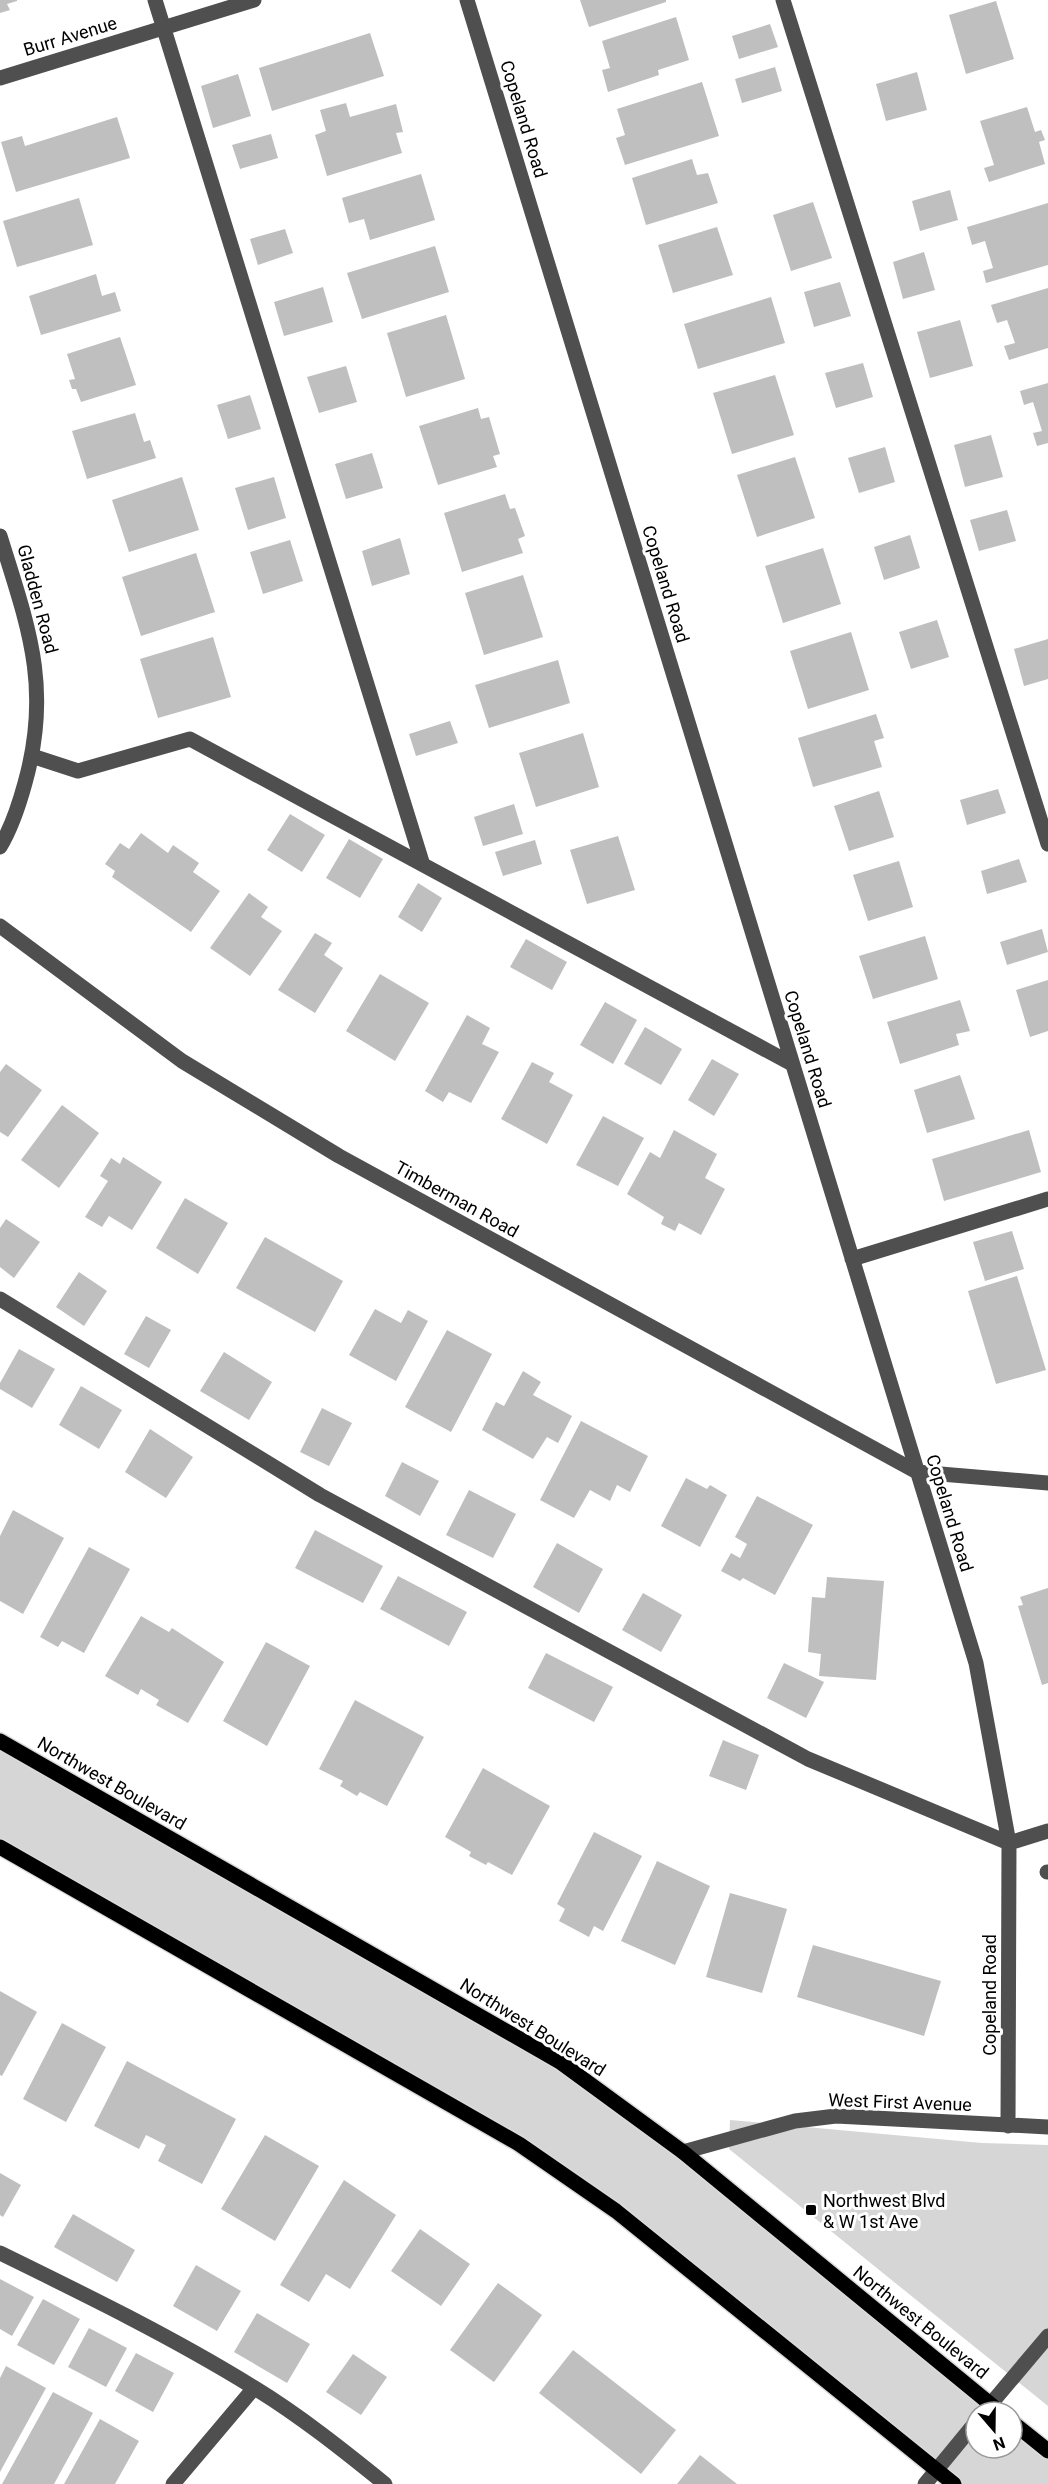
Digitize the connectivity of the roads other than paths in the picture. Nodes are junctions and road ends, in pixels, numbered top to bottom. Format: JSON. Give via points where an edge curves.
{"nodes":[{"id":1,"x":155,"y":0,"type":"edge"},
{"id":2,"x":254,"y":0,"type":"edge"},
{"id":3,"x":467,"y":0,"type":"edge"},
{"id":4,"x":783,"y":0,"type":"edge"},
{"id":5,"x":164,"y":28,"type":"junction"},
{"id":6,"x":0,"y":78,"type":"edge"},
{"id":7,"x":0,"y":536,"type":"edge"},
{"id":8,"x":32,"y":756,"type":"junction"},
{"id":9,"x":1048,"y":844,"type":"edge"},
{"id":10,"x":0,"y":847,"type":"edge"},
{"id":11,"x":422,"y":862,"type":"junction"},
{"id":12,"x":0,"y":926,"type":"edge"},
{"id":13,"x":792,"y":1064,"type":"junction"},
{"id":14,"x":1048,"y":1199,"type":"edge"},
{"id":15,"x":852,"y":1259,"type":"junction"},
{"id":16,"x":0,"y":1299,"type":"edge"},
{"id":17,"x":917,"y":1472,"type":"junction"},
{"id":18,"x":1048,"y":1483,"type":"edge"},
{"id":19,"x":0,"y":1741,"type":"edge"},
{"id":20,"x":1048,"y":1831,"type":"edge"},
{"id":21,"x":1009,"y":1843,"type":"junction"},
{"id":22,"x":0,"y":1847,"type":"edge"},
{"id":23,"x":1008,"y":2126,"type":"junction"},
{"id":24,"x":1048,"y":2127,"type":"edge"},
{"id":25,"x":683,"y":2152,"type":"junction"},
{"id":26,"x":0,"y":2253,"type":"edge"},
{"id":27,"x":1048,"y":2336,"type":"edge"},
{"id":28,"x":254,"y":2388,"type":"junction"},
{"id":29,"x":981,"y":2400,"type":"edge"},
{"id":30,"x":999,"y":2400,"type":"edge"},
{"id":31,"x":1024,"y":2432,"type":"edge"},
{"id":32,"x":964,"y":2437,"type":"edge"},
{"id":33,"x":1048,"y":2451,"type":"edge"},
{"id":34,"x":937,"y":2470,"type":"junction"},
{"id":35,"x":173,"y":2484,"type":"edge"},
{"id":36,"x":385,"y":2484,"type":"edge"},
{"id":37,"x":925,"y":2484,"type":"edge"},
{"id":38,"x":954,"y":2484,"type":"edge"}],
"edges":[{"from":1,"to":5,"type":"street"},
{"from":2,"to":5,"type":"street","name":"Burr Avenue"},
{"from":3,"to":13,"type":"street","name":"Copeland Road"},
{"from":4,"to":9,"type":"street"},
{"from":5,"to":6,"type":"street","name":"Burr Avenue"},
{"from":5,"to":11,"type":"street"},
{"from":7,"to":8,"type":"street","name":"Gladden Road","via":[[35,661],[38,701]]},
{"from":8,"to":10,"type":"street","name":"Gladden Road","via":[[17,810]]},
{"from":8,"to":11,"type":"street","via":[[78,771],[190,739]]},
{"from":11,"to":13,"type":"street"},
{"from":12,"to":17,"type":"street","name":"Timberman Road","via":[[182,1061],[339,1156]]},
{"from":13,"to":15,"type":"street","name":"Copeland Road"},
{"from":14,"to":15,"type":"street"},
{"from":15,"to":17,"type":"street","name":"Copeland Road"},
{"from":16,"to":21,"type":"street","via":[[320,1495],[808,1759]]},
{"from":17,"to":18,"type":"street"},
{"from":17,"to":21,"type":"street","name":"Copeland Road","via":[[976,1662]]},
{"from":19,"to":25,"type":"main road","name":"Northwest Boulevard","via":[[560,2062]]},
{"from":20,"to":21,"type":"street"},
{"from":21,"to":23,"type":"street","name":"Copeland Road"},
{"from":22,"to":34,"type":"main road","via":[[519,2144],[616,2211]]},
{"from":23,"to":24,"type":"street","name":"West First Avenue"},
{"from":23,"to":25,"type":"street","name":"West First Avenue","via":[[836,2116],[795,2121]]},
{"from":25,"to":29,"type":"main road","name":"Northwest Boulevard"},
{"from":26,"to":28,"type":"street","via":[[118,2311]]},
{"from":27,"to":30,"type":"street"},
{"from":28,"to":35,"type":"street"},
{"from":28,"to":36,"type":"street"},
{"from":31,"to":33,"type":"main road"},
{"from":32,"to":34,"type":"street"},
{"from":34,"to":37,"type":"street"},
{"from":34,"to":38,"type":"main road"}]}
